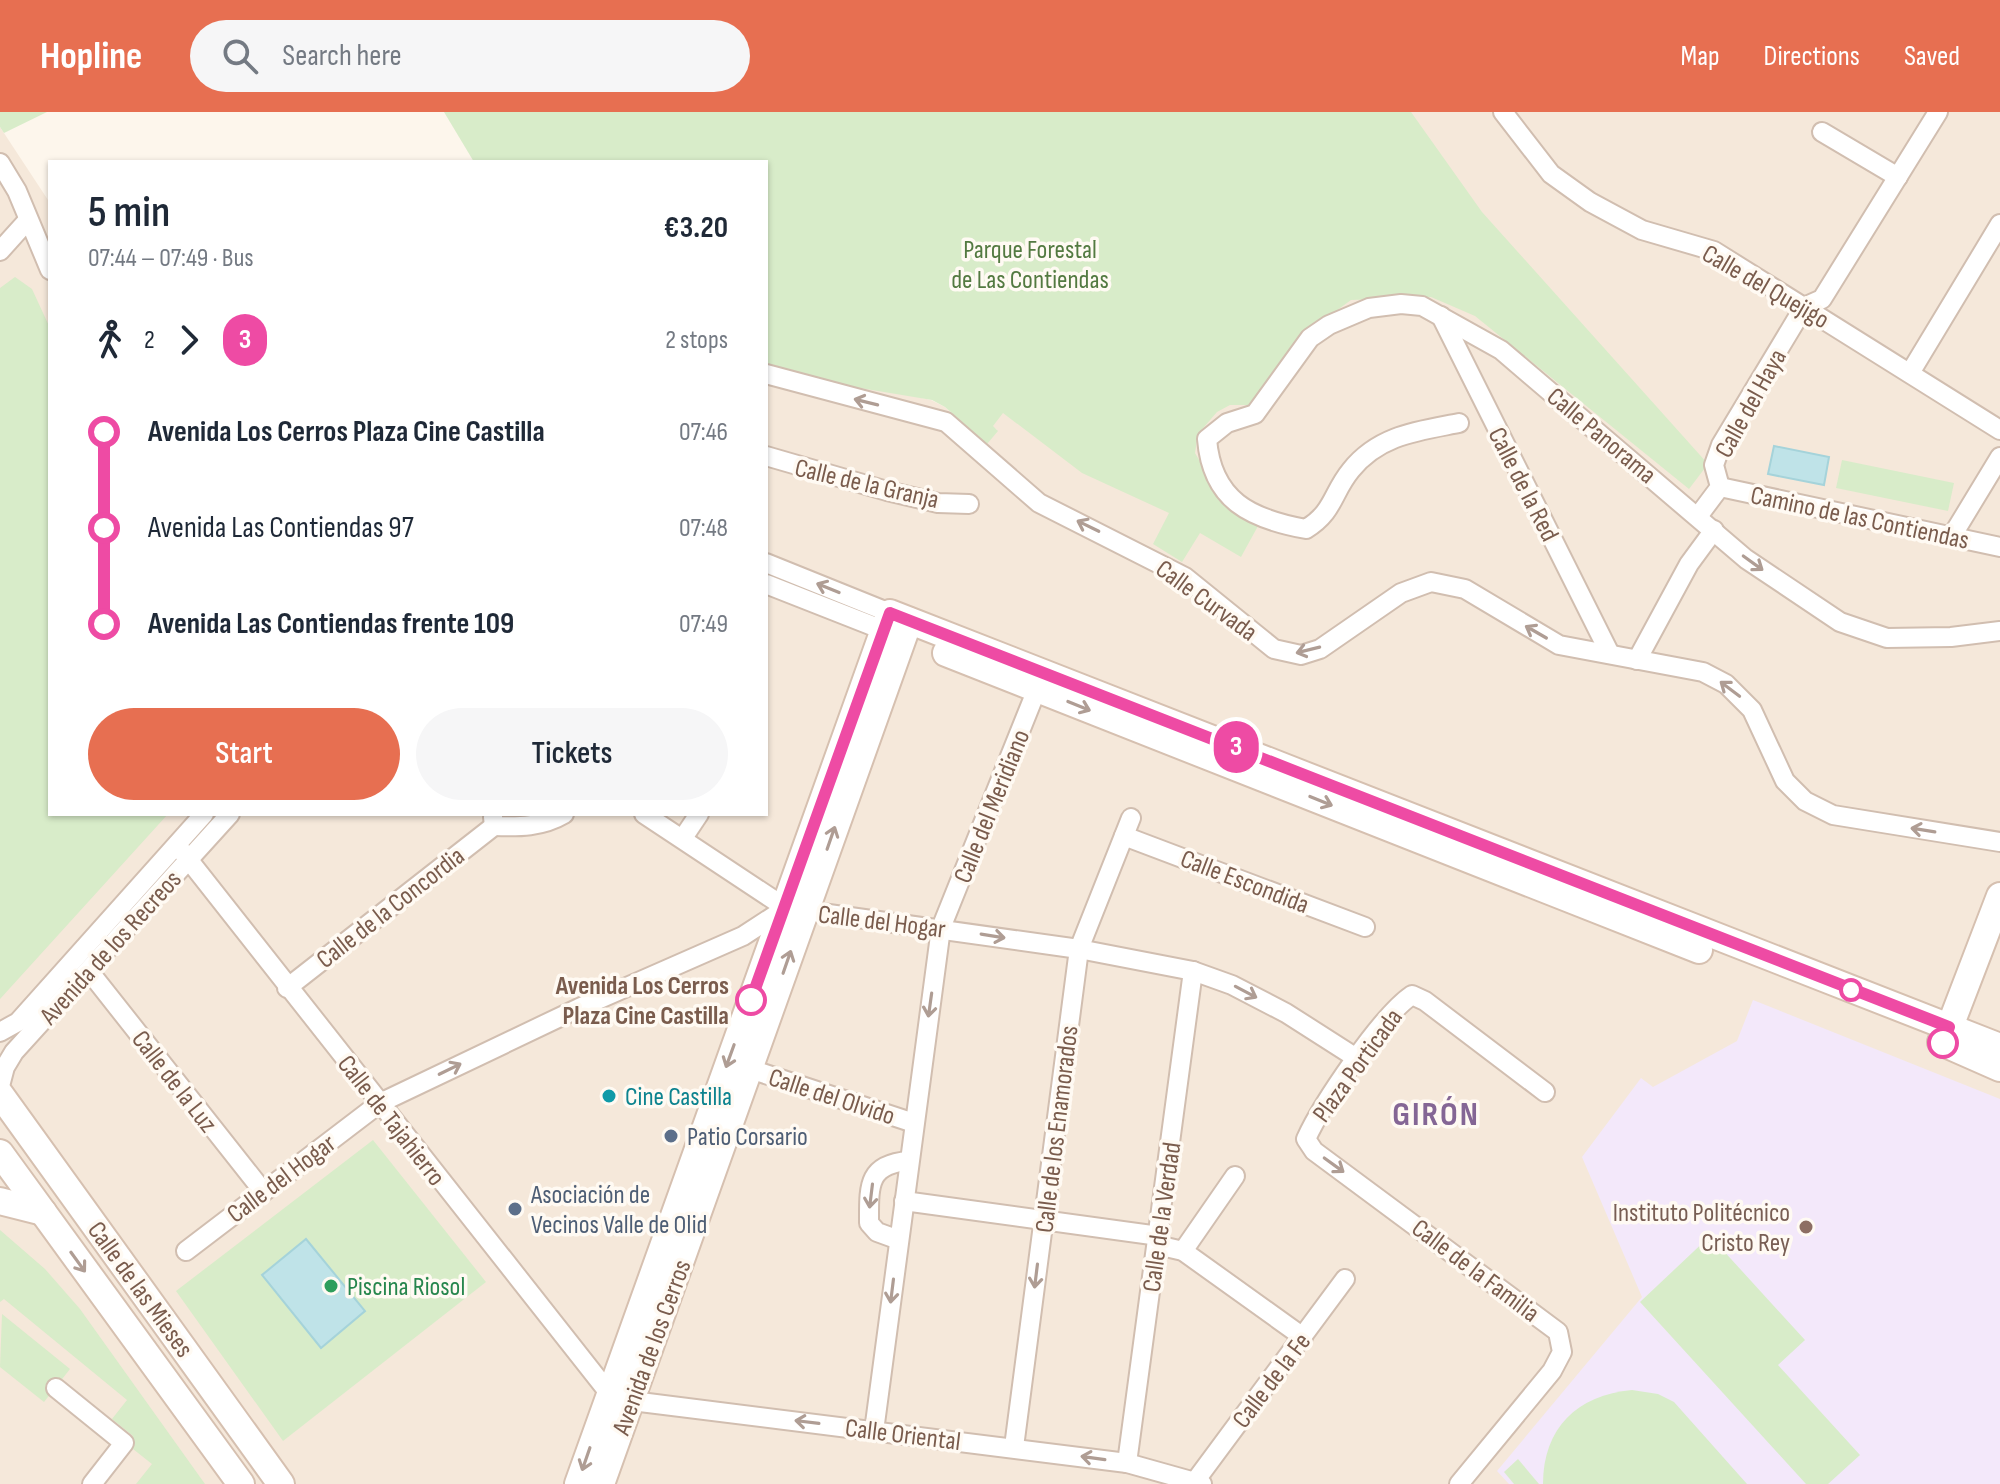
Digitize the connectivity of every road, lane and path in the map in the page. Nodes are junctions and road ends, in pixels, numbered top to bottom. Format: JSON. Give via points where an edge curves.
{"nodes":[{"id":1,"x":1503,"y":112,"type":"edge"},
{"id":2,"x":1938,"y":112,"type":"edge"},
{"id":3,"x":1822,"y":132,"type":"dead end"},
{"id":4,"x":0,"y":163,"type":"edge"},
{"id":5,"x":1898,"y":177,"type":"junction"},
{"id":6,"x":27,"y":221,"type":"junction"},
{"id":7,"x":2000,"y":224,"type":"edge"},
{"id":8,"x":0,"y":251,"type":"edge"},
{"id":9,"x":48,"y":266,"type":"edge"},
{"id":10,"x":1804,"y":307,"type":"junction"},
{"id":11,"x":1439,"y":313,"type":"junction"},
{"id":12,"x":1501,"y":350,"type":"junction"},
{"id":13,"x":1470,"y":372,"type":"junction"},
{"id":14,"x":1910,"y":373,"type":"junction"},
{"id":15,"x":768,"y":375,"type":"edge"},
{"id":16,"x":1459,"y":423,"type":"dead end"},
{"id":17,"x":2000,"y":430,"type":"edge"},
{"id":18,"x":768,"y":457,"type":"edge"},
{"id":19,"x":2000,"y":457,"type":"edge"},
{"id":20,"x":1720,"y":487,"type":"junction"},
{"id":21,"x":969,"y":504,"type":"dead end"},
{"id":22,"x":1699,"y":515,"type":"junction"},
{"id":23,"x":1714,"y":530,"type":"junction"},
{"id":24,"x":1952,"y":536,"type":"junction"},
{"id":25,"x":2000,"y":547,"type":"edge"},
{"id":26,"x":768,"y":564,"type":"edge"},
{"id":27,"x":768,"y":585,"type":"edge"},
{"id":28,"x":896,"y":626,"type":"junction"},
{"id":29,"x":2000,"y":631,"type":"edge"},
{"id":30,"x":1610,"y":654,"type":"junction"},
{"id":31,"x":1637,"y":660,"type":"junction"},
{"id":32,"x":1037,"y":689,"type":"junction"},
{"id":33,"x":202,"y":816,"type":"edge"},
{"id":34,"x":228,"y":816,"type":"edge"},
{"id":35,"x":559,"y":816,"type":"edge"},
{"id":36,"x":647,"y":816,"type":"edge"},
{"id":37,"x":698,"y":816,"type":"edge"},
{"id":38,"x":493,"y":820,"type":"edge"},
{"id":39,"x":1127,"y":827,"type":"joint"},
{"id":40,"x":683,"y":838,"type":"junction"},
{"id":41,"x":2000,"y":842,"type":"edge"},
{"id":42,"x":177,"y":845,"type":"junction"},
{"id":43,"x":189,"y":860,"type":"junction"},
{"id":44,"x":2000,"y":896,"type":"edge"},
{"id":45,"x":778,"y":901,"type":"junction"},
{"id":46,"x":1365,"y":927,"type":"dead end"},
{"id":47,"x":941,"y":928,"type":"junction"},
{"id":48,"x":743,"y":936,"type":"junction"},
{"id":49,"x":1079,"y":949,"type":"junction"},
{"id":50,"x":767,"y":956,"type":"junction"},
{"id":51,"x":89,"y":971,"type":"junction"},
{"id":52,"x":1193,"y":971,"type":"junction"},
{"id":53,"x":287,"y":988,"type":"junction"},
{"id":54,"x":0,"y":1032,"type":"edge"},
{"id":55,"x":1946,"y":1035,"type":"junction"},
{"id":56,"x":2000,"y":1047,"type":"edge"},
{"id":57,"x":1358,"y":1059,"type":"junction"},
{"id":58,"x":2000,"y":1068,"type":"edge"},
{"id":59,"x":750,"y":1069,"type":"junction"},
{"id":60,"x":0,"y":1086,"type":"edge"},
{"id":61,"x":1545,"y":1092,"type":"dead end"},
{"id":62,"x":0,"y":1094,"type":"edge"},
{"id":63,"x":380,"y":1103,"type":"junction"},
{"id":64,"x":0,"y":1122,"type":"edge"},
{"id":65,"x":914,"y":1123,"type":"junction"},
{"id":66,"x":0,"y":1153,"type":"edge"},
{"id":67,"x":909,"y":1161,"type":"junction"},
{"id":68,"x":1235,"y":1176,"type":"dead end"},
{"id":69,"x":262,"y":1190,"type":"junction"},
{"id":70,"x":0,"y":1201,"type":"edge"},
{"id":71,"x":904,"y":1201,"type":"junction"},
{"id":72,"x":1396,"y":1210,"type":"joint"},
{"id":73,"x":43,"y":1212,"type":"junction"},
{"id":74,"x":1044,"y":1219,"type":"junction"},
{"id":75,"x":899,"y":1240,"type":"junction"},
{"id":76,"x":1158,"y":1240,"type":"junction"},
{"id":77,"x":186,"y":1251,"type":"dead end"},
{"id":78,"x":1183,"y":1251,"type":"junction"},
{"id":79,"x":1345,"y":1279,"type":"dead end"},
{"id":80,"x":1303,"y":1337,"type":"junction"},
{"id":81,"x":56,"y":1388,"type":"dead end"},
{"id":82,"x":621,"y":1397,"type":"junction"},
{"id":83,"x":219,"y":1398,"type":"junction"},
{"id":84,"x":874,"y":1431,"type":"junction"},
{"id":85,"x":1014,"y":1447,"type":"junction"},
{"id":86,"x":1127,"y":1463,"type":"junction"},
{"id":87,"x":1197,"y":1483,"type":"edge"},
{"id":88,"x":92,"y":1484,"type":"edge"},
{"id":89,"x":241,"y":1484,"type":"edge"},
{"id":90,"x":281,"y":1484,"type":"edge"},
{"id":91,"x":578,"y":1484,"type":"edge"},
{"id":92,"x":601,"y":1484,"type":"edge"},
{"id":93,"x":1459,"y":1484,"type":"edge"}],
"edges":[{"from":1,"to":10,"type":"street","name":"Calle del Quejigo","via":[[1551,174],[1590,202],[1642,230],[1714,251]]},
{"from":2,"to":5,"type":"street","name":"Calle del Haya"},
{"from":3,"to":5,"type":"street"},
{"from":4,"to":6,"type":"street"},
{"from":5,"to":10,"type":"street","name":"Calle del Haya","via":[[1822,299]]},
{"from":6,"to":8,"type":"street"},
{"from":6,"to":9,"type":"street"},
{"from":7,"to":14,"type":"street"},
{"from":10,"to":14,"type":"street","name":"Calle del Quejigo"},
{"from":10,"to":20,"type":"street","name":"Calle del Haya","via":[[1721,445],[1714,465]]},
{"from":11,"to":12,"type":"street","name":"Calle Panorama"},
{"from":11,"to":13,"type":"street","name":"Calle de la Red"},
{"from":11,"to":16,"type":"street","name":"Calle Panorama","via":[[1401,304],[1369,308],[1329,325],[1310,338],[1255,414],[1227,423],[1207,439],[1209,466],[1237,506],[1270,522],[1306,529],[1322,519],[1350,470],[1376,447],[1397,434]]},
{"from":12,"to":13,"type":"street","via":[[1478,352]]},
{"from":12,"to":22,"type":"street","name":"Calle Panorama"},
{"from":13,"to":30,"type":"street","name":"Calle de la Red"},
{"from":14,"to":17,"type":"street","name":"Calle del Quejigo"},
{"from":30,"to":15,"type":"street","name":"Calle Curvada","one_way":true,"via":[[1559,645],[1465,589],[1431,582],[1401,593],[1320,649],[1301,655],[1274,649],[1185,577],[1039,503],[946,422]]},
{"from":18,"to":21,"type":"street","name":"Calle de la Granja","via":[[887,491]]},
{"from":19,"to":24,"type":"street"},
{"from":20,"to":22,"type":"street","name":"Calle del Haya"},
{"from":20,"to":24,"type":"street","name":"Camino de las Contiendas"},
{"from":22,"to":23,"type":"street","name":"Calle Panorama"},
{"from":23,"to":29,"type":"street","name":"Calle Panorama","one_way":true,"via":[[1746,559],[1840,622],[1887,638]]},
{"from":23,"to":31,"type":"street","via":[[1689,564]]},
{"from":24,"to":25,"type":"street","name":"Camino de las Contiendas"},
{"from":28,"to":26,"type":"street","one_way":true},
{"from":27,"to":28,"type":"street"},
{"from":28,"to":32,"type":"street"},
{"from":45,"to":28,"type":"street","name":"Avenida de los Cerros","one_way":true},
{"from":28,"to":45,"type":"street","name":"Avenida de los Cerros","via":[[796,879]]},
{"from":28,"to":55,"type":"street","via":[[1043,670]]},
{"from":30,"to":31,"type":"street","name":"Calle Curvada"},
{"from":41,"to":31,"type":"street","name":"Calle Curvada","one_way":true,"via":[[1833,815],[1805,801],[1785,781],[1752,710],[1733,689],[1703,672]]},
{"from":32,"to":47,"type":"street","name":"Calle del Meridiano"},
{"from":32,"to":55,"type":"street","one_way":true},
{"from":33,"to":42,"type":"street","name":"Avenida de los Recreos"},
{"from":34,"to":43,"type":"street","name":"Avenida de los Recreos"},
{"from":35,"to":38,"type":"street","via":[[541,824]]},
{"from":36,"to":40,"type":"street"},
{"from":37,"to":40,"type":"street"},
{"from":38,"to":53,"type":"street","name":"Calle de la Concordia"},
{"from":39,"to":46,"type":"street","name":"Calle Escondida"},
{"from":39,"to":49,"type":"street","name":"Calle de los Enamorados"},
{"from":40,"to":45,"type":"street"},
{"from":42,"to":43,"type":"street","name":"Calle de Tajahierro"},
{"from":42,"to":54,"type":"street","name":"Avenida de los Recreos","via":[[18,1022]]},
{"from":43,"to":51,"type":"street","name":"Avenida de los Recreos"},
{"from":43,"to":53,"type":"street","name":"Calle de Tajahierro"},
{"from":44,"to":55,"type":"street"},
{"from":45,"to":47,"type":"street","name":"Calle del Hogar"},
{"from":45,"to":48,"type":"street","name":"Calle del Hogar"},
{"from":45,"to":50,"type":"street","name":"Avenida de los Cerros"},
{"from":59,"to":45,"type":"street","name":"Avenida de los Cerros","one_way":true},
{"from":47,"to":49,"type":"street","name":"Calle del Hogar","one_way":true},
{"from":47,"to":65,"type":"street","name":"Calle del Meridiano","one_way":true},
{"from":48,"to":50,"type":"street"},
{"from":63,"to":48,"type":"street","name":"Calle del Hogar","one_way":true},
{"from":49,"to":52,"type":"street","name":"Calle del Hogar"},
{"from":49,"to":74,"type":"street","name":"Calle de los Enamorados"},
{"from":50,"to":82,"type":"street","name":"Avenida de los Cerros","one_way":true},
{"from":51,"to":60,"type":"street","name":"Avenida de los Recreos","via":[[14,1052]]},
{"from":51,"to":69,"type":"street","name":"Calle de la Luz"},
{"from":52,"to":57,"type":"street","name":"Calle del Hogar","one_way":true,"via":[[1286,1013]]},
{"from":52,"to":76,"type":"street","name":"Calle de la Verdad"},
{"from":53,"to":63,"type":"street","name":"Calle de Tajahierro"},
{"from":55,"to":56,"type":"street"},
{"from":55,"to":58,"type":"street"},
{"from":57,"to":61,"type":"street","name":"Plaza Porticada","via":[[1399,1004],[1412,995]]},
{"from":57,"to":72,"type":"street","name":"Plaza Porticada","one_way":true,"via":[[1306,1139],[1314,1151]]},
{"from":59,"to":65,"type":"street","name":"Calle del Olvido"},
{"from":59,"to":82,"type":"street","name":"Avenida de los Cerros"},
{"from":62,"to":83,"type":"street","name":"Calle de las Mieses"},
{"from":63,"to":69,"type":"street","name":"Calle del Hogar"},
{"from":63,"to":82,"type":"street","name":"Calle de Tajahierro"},
{"from":64,"to":83,"type":"street","via":[[193,1382]]},
{"from":65,"to":67,"type":"street","name":"Calle del Meridiano"},
{"from":66,"to":73,"type":"street","name":"Calle de las Mieses"},
{"from":67,"to":71,"type":"street","name":"Calle del Meridiano"},
{"from":67,"to":75,"type":"street","one_way":true,"via":[[887,1163],[874,1174],[869,1197],[869,1223]]},
{"from":68,"to":78,"type":"street"},
{"from":69,"to":77,"type":"street","name":"Calle del Hogar"},
{"from":70,"to":73,"type":"street"},
{"from":71,"to":74,"type":"street"},
{"from":71,"to":75,"type":"street","name":"Calle del Meridiano"},
{"from":72,"to":93,"type":"street","name":"Calle de la Familia","via":[[1558,1332],[1562,1352],[1552,1371]]},
{"from":73,"to":89,"type":"street","name":"Calle de las Mieses","one_way":true},
{"from":74,"to":76,"type":"street"},
{"from":74,"to":85,"type":"street","name":"Calle de los Enamorados","one_way":true},
{"from":75,"to":84,"type":"street","name":"Calle del Meridiano","one_way":true},
{"from":76,"to":78,"type":"street"},
{"from":76,"to":86,"type":"street","name":"Calle de la Verdad"},
{"from":78,"to":80,"type":"street"},
{"from":79,"to":80,"type":"street","name":"Calle de la Fe"},
{"from":80,"to":87,"type":"street","name":"Calle de la Fe"},
{"from":81,"to":88,"type":"street","via":[[124,1443]]},
{"from":84,"to":82,"type":"street","name":"Calle Oriental","one_way":true},
{"from":82,"to":91,"type":"street","name":"Avenida de los Cerros","one_way":true},
{"from":82,"to":92,"type":"street","name":"Avenida de los Cerros"},
{"from":83,"to":90,"type":"street","name":"Calle de las Mieses"},
{"from":84,"to":85,"type":"street","name":"Calle Oriental"},
{"from":86,"to":85,"type":"street","name":"Calle Oriental","one_way":true},
{"from":86,"to":87,"type":"street","name":"Calle Oriental"}]}
